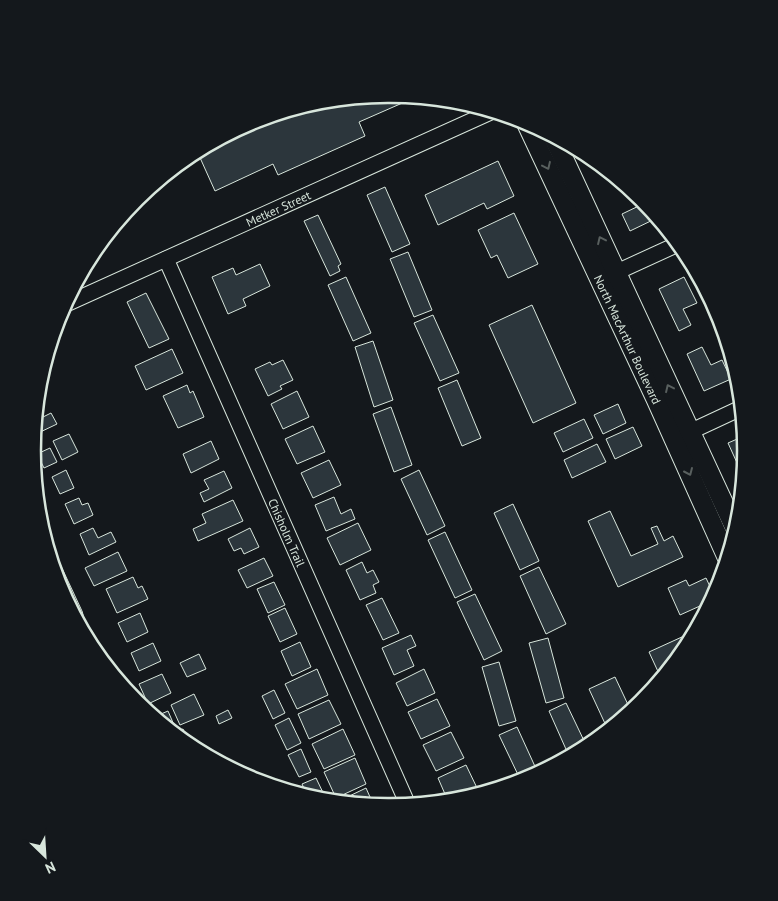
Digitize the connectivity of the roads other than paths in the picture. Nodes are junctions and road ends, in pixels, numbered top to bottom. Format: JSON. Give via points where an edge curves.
{"nodes":[{"id":1,"x":482,"y":116,"type":"edge"},
{"id":2,"x":532,"y":134,"type":"edge"},
{"id":3,"x":557,"y":146,"type":"edge"},
{"id":4,"x":671,"y":247,"type":"edge"},
{"id":5,"x":166,"y":259,"type":"junction"},
{"id":6,"x":608,"y":276,"type":"junction"},
{"id":7,"x":76,"y":300,"type":"edge"},
{"id":8,"x":735,"y":411,"type":"edge"},
{"id":9,"x":682,"y":435,"type":"junction"},
{"id":10,"x":730,"y":519,"type":"edge"},
{"id":11,"x":724,"y":545,"type":"edge"},
{"id":12,"x":405,"y":798,"type":"edge"}],
"edges":[{"from":1,"to":5,"type":"street","name":"Metker Street"},
{"from":2,"to":6,"type":"main road","name":"North MacArthur Boulevard","one_way":true},
{"from":6,"to":3,"type":"main road","name":"North MacArthur Boulevard","one_way":true},
{"from":4,"to":6,"type":"street"},
{"from":5,"to":7,"type":"street","name":"Metker Street"},
{"from":5,"to":12,"type":"street","name":"Chisholm Trail"},
{"from":6,"to":9,"type":"main road","name":"North MacArthur Boulevard"},
{"from":8,"to":9,"type":"street"},
{"from":9,"to":10,"type":"main road","name":"North MacArthur Boulevard"},
{"from":9,"to":11,"type":"main road","name":"North MacArthur Boulevard","one_way":true}]}
